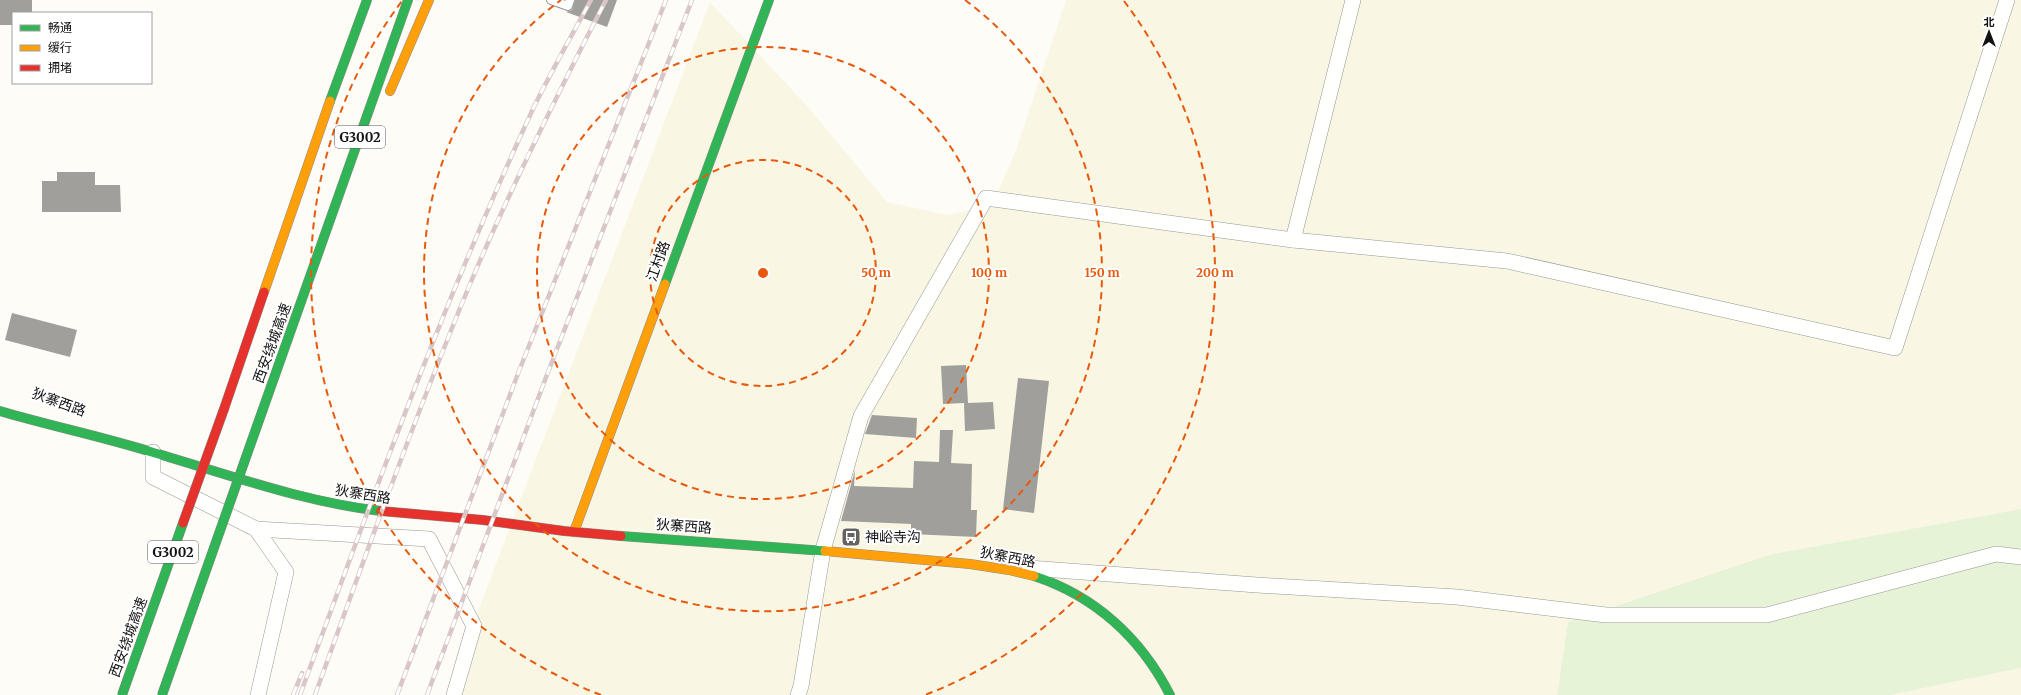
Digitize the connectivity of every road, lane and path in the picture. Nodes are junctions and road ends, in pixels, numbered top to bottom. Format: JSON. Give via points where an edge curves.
{"nodes":[{"id":1,"x":363,"y":0,"type":"edge"},
{"id":2,"x":367,"y":0,"type":"edge"},
{"id":3,"x":408,"y":0,"type":"edge"},
{"id":4,"x":428,"y":0,"type":"edge"},
{"id":5,"x":551,"y":0,"type":"edge"},
{"id":6,"x":570,"y":0,"type":"edge"},
{"id":7,"x":769,"y":0,"type":"edge"},
{"id":8,"x":1354,"y":0,"type":"edge"},
{"id":9,"x":2007,"y":0,"type":"edge"},
{"id":10,"x":352,"y":40,"type":"junction"},
{"id":11,"x":386,"y":102,"type":"dead end"},
{"id":12,"x":364,"y":152,"type":"dead end"},
{"id":13,"x":1293,"y":240,"type":"junction"},
{"id":14,"x":312,"y":274,"type":"junction"},
{"id":15,"x":0,"y":411,"type":"edge"},
{"id":16,"x":56,"y":416,"type":"dead end"},
{"id":17,"x":153,"y":452,"type":"junction"},
{"id":18,"x":256,"y":529,"type":"junction"},
{"id":19,"x":574,"y":532,"type":"junction"},
{"id":20,"x":823,"y":550,"type":"junction"},
{"id":21,"x":2021,"y":557,"type":"edge"},
{"id":22,"x":962,"y":563,"type":"junction"},
{"id":23,"x":122,"y":695,"type":"edge"},
{"id":24,"x":162,"y":695,"type":"edge"},
{"id":25,"x":258,"y":695,"type":"edge"},
{"id":26,"x":454,"y":695,"type":"edge"},
{"id":27,"x":798,"y":695,"type":"edge"},
{"id":28,"x":1170,"y":695,"type":"edge"}],
"edges":[{"from":1,"to":10,"type":"main road"},
{"from":2,"to":10,"type":"main road","name":"西安绕城高速","number":"G3002"},
{"from":3,"to":14,"type":"main road","name":"西安绕城高速","number":"G3002"},
{"from":4,"to":11,"type":"main road"},
{"from":5,"to":6,"type":"lane","via":[[568,6]]},
{"from":7,"to":19,"type":"main road","name":"江村路"},
{"from":8,"to":13,"type":"street"},
{"from":9,"to":13,"type":"street","via":[[1894,348],[1507,261]]},
{"from":10,"to":23,"type":"main road","name":"西安绕城高速","number":"G3002","bridge":true},
{"from":12,"to":14,"type":"main road"},
{"from":13,"to":20,"type":"street","via":[[986,198],[861,416]]},
{"from":14,"to":24,"type":"main road","name":"西安绕城高速","number":"G3002","bridge":true},
{"from":15,"to":17,"type":"main road","name":"狄寨西路"},
{"from":16,"to":17,"type":"main road","name":"狄寨西路"},
{"from":17,"to":18,"type":"street","via":[[153,477]]},
{"from":17,"to":19,"type":"main road","name":"狄寨西路","via":[[280,492],[332,504]]},
{"from":18,"to":25,"type":"street","via":[[286,572]]},
{"from":18,"to":26,"type":"street","via":[[429,539],[474,626]]},
{"from":19,"to":20,"type":"main road","name":"狄寨西路"},
{"from":20,"to":22,"type":"main road","name":"狄寨西路"},
{"from":20,"to":27,"type":"street"},
{"from":21,"to":22,"type":"street","via":[[1996,554],[1767,615],[1606,615],[1457,597]]},
{"from":22,"to":28,"type":"main road","name":"狄寨西路","via":[[1030,575],[1074,592],[1126,632],[1154,666]]}]}
